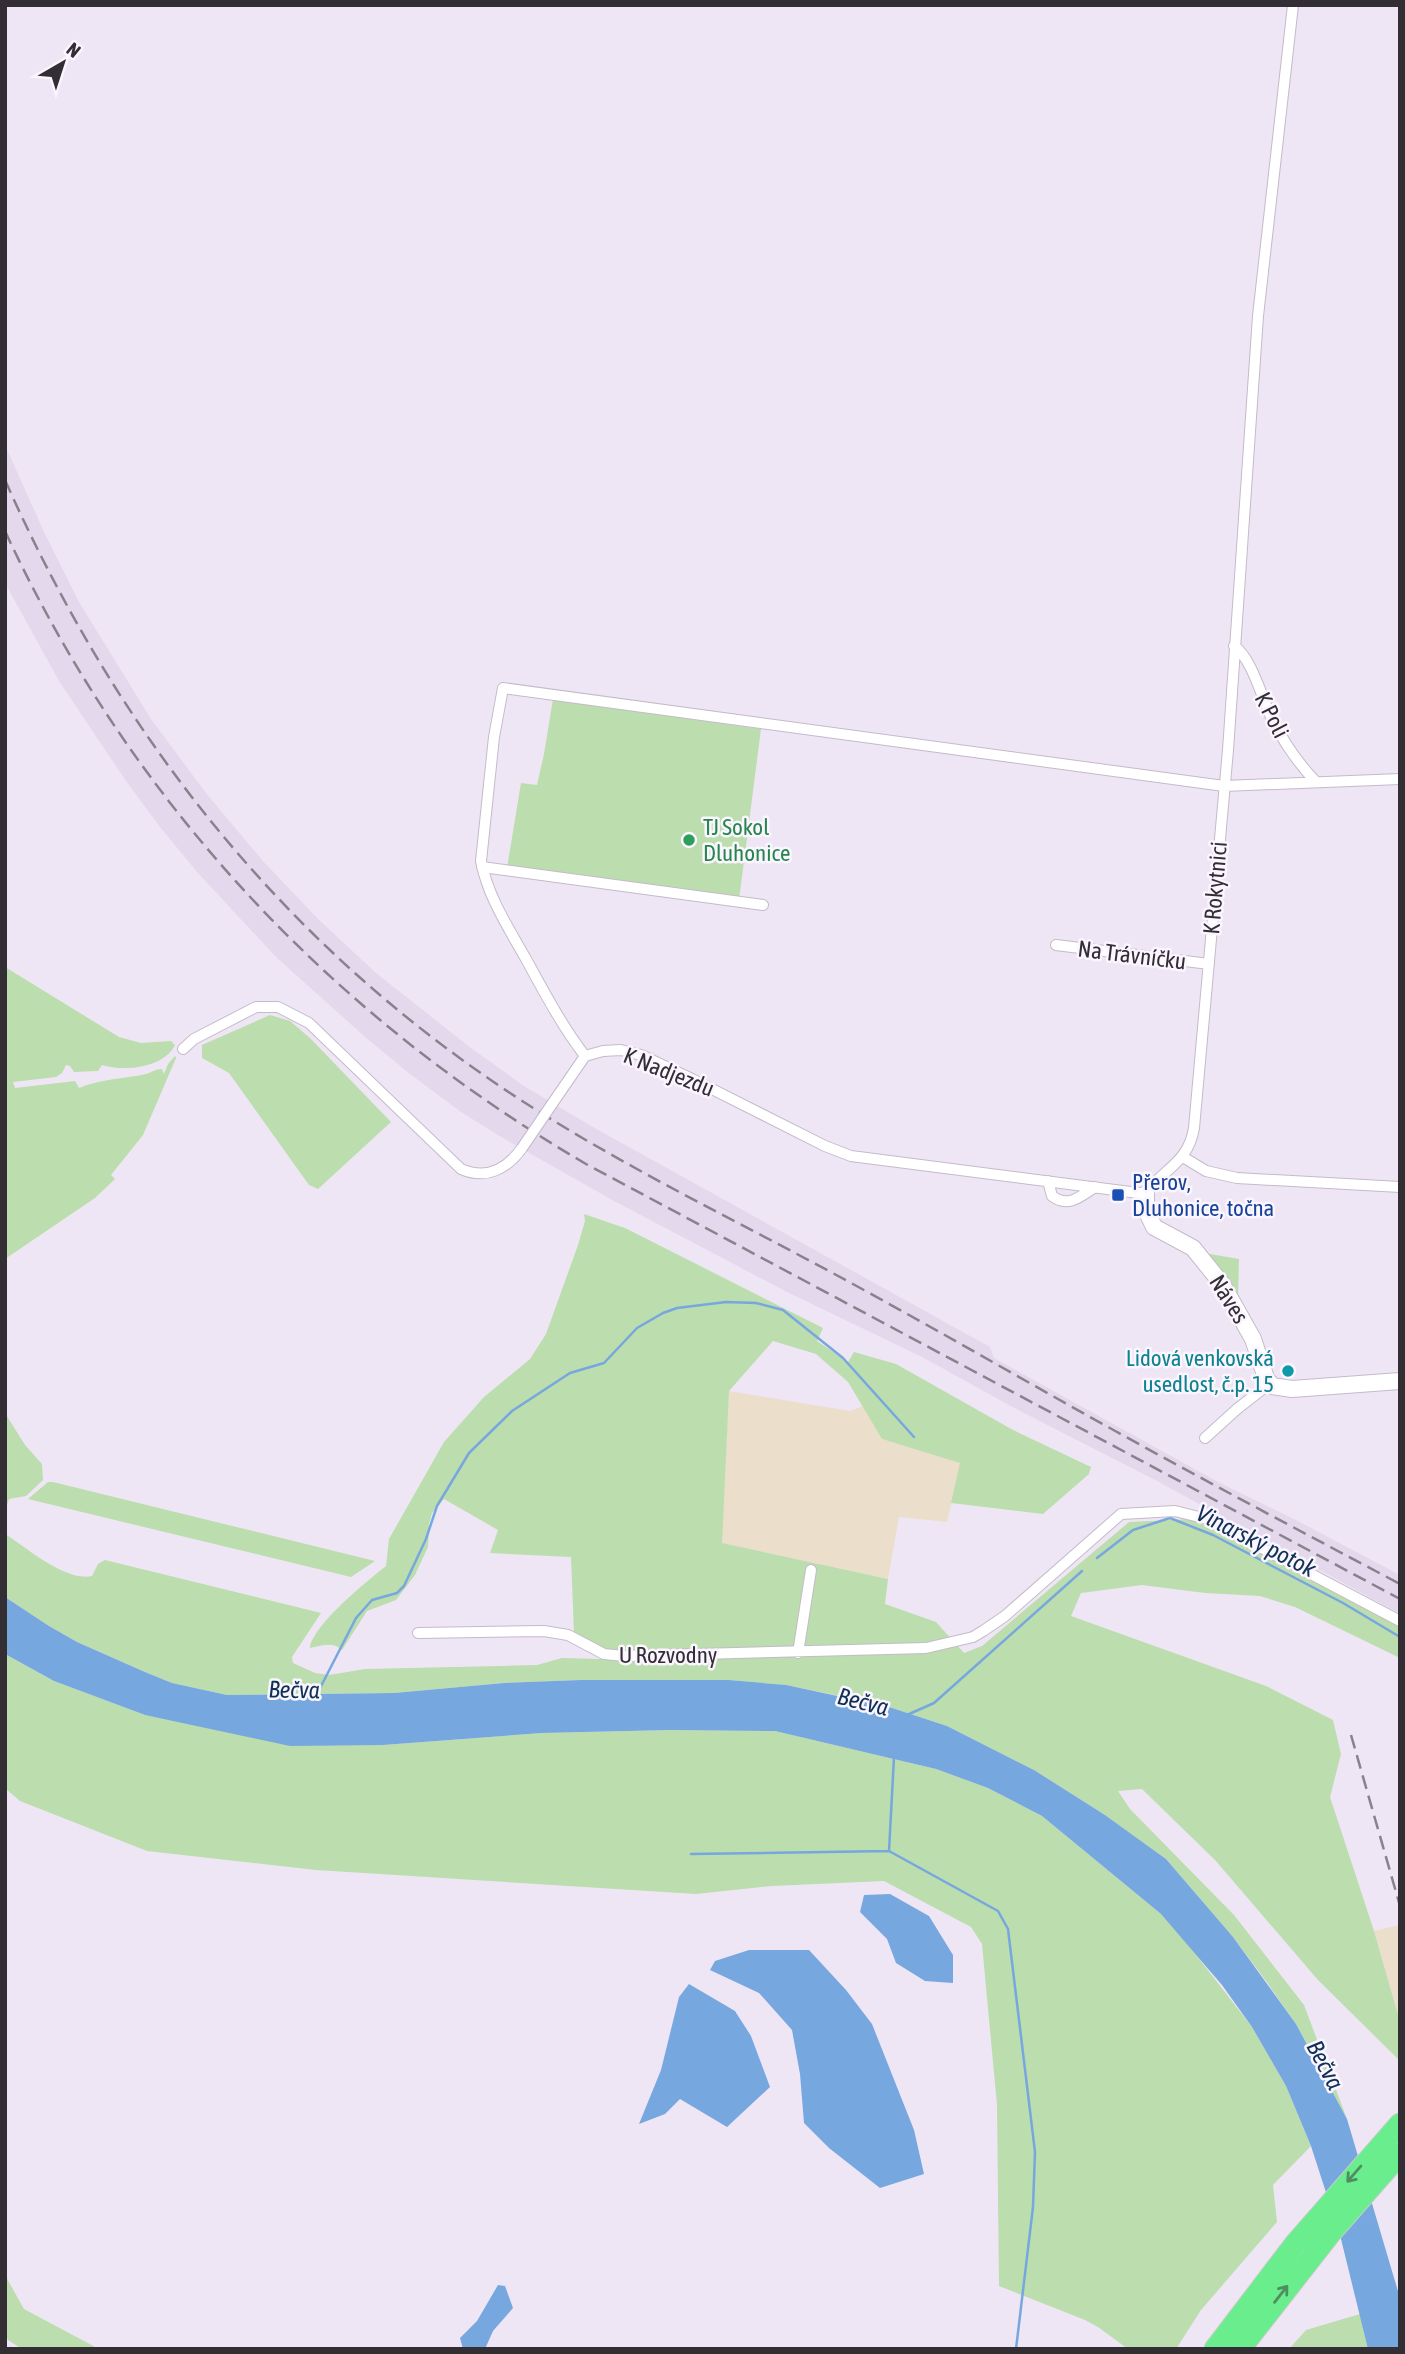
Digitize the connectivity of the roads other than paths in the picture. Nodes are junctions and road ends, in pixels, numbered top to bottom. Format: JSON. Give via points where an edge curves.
{"nodes":[{"id":1,"x":1293,"y":5,"type":"edge"},
{"id":2,"x":1234,"y":646,"type":"junction"},
{"id":3,"x":1400,"y":779,"type":"edge"},
{"id":4,"x":1315,"y":782,"type":"junction"},
{"id":5,"x":1224,"y":786,"type":"junction"},
{"id":6,"x":482,"y":867,"type":"junction"},
{"id":7,"x":763,"y":905,"type":"dead end"},
{"id":8,"x":1056,"y":945,"type":"dead end"},
{"id":9,"x":1209,"y":964,"type":"junction"},
{"id":10,"x":183,"y":1049,"type":"dead end"},
{"id":11,"x":585,"y":1056,"type":"junction"},
{"id":12,"x":1183,"y":1157,"type":"junction"},
{"id":13,"x":1048,"y":1181,"type":"junction"},
{"id":14,"x":1095,"y":1187,"type":"junction"},
{"id":15,"x":1400,"y":1187,"type":"edge"},
{"id":16,"x":1146,"y":1194,"type":"junction"},
{"id":17,"x":1400,"y":1381,"type":"edge"},
{"id":18,"x":1269,"y":1384,"type":"junction"},
{"id":19,"x":1205,"y":1438,"type":"dead end"},
{"id":20,"x":811,"y":1570,"type":"dead end"},
{"id":21,"x":1400,"y":1621,"type":"edge"},
{"id":22,"x":418,"y":1633,"type":"dead end"},
{"id":23,"x":798,"y":1653,"type":"junction"},
{"id":24,"x":1400,"y":2124,"type":"edge"},
{"id":25,"x":1400,"y":2154,"type":"edge"},
{"id":26,"x":1214,"y":2349,"type":"edge"},
{"id":27,"x":1240,"y":2349,"type":"edge"}],
"edges":[{"from":1,"to":2,"type":"street","name":"K Rokytnici","via":[[1258,316]]},
{"from":2,"to":4,"type":"street","name":"K Poli","via":[[1246,659],[1280,734]]},
{"from":2,"to":5,"type":"street","name":"K Rokytnici"},
{"from":3,"to":4,"type":"street"},
{"from":4,"to":5,"type":"street"},
{"from":5,"to":6,"type":"street","via":[[503,688]]},
{"from":5,"to":9,"type":"street","name":"K Rokytnici"},
{"from":6,"to":7,"type":"street"},
{"from":6,"to":11,"type":"street","via":[[498,910]]},
{"from":8,"to":9,"type":"street","name":"Na Trávníčku"},
{"from":9,"to":12,"type":"street","name":"K Rokytnici","via":[[1194,1128]]},
{"from":10,"to":11,"type":"street","bridge":true,"via":[[256,1007],[278,1007],[309,1023],[461,1169],[476,1174],[497,1171],[511,1162]]},
{"from":11,"to":13,"type":"street","name":"K Nadjezdu","via":[[612,1050],[641,1055],[851,1156]]},
{"from":12,"to":15,"type":"street","via":[[1206,1171],[1237,1178]]},
{"from":12,"to":16,"type":"street","name":"K Rokytnici"},
{"from":13,"to":14,"type":"street","name":"K Nadjezdu"},
{"from":13,"to":14,"type":"street","via":[[1052,1196],[1067,1203]]},
{"from":14,"to":16,"type":"street","name":"K Nadjezdu"},
{"from":16,"to":18,"type":"street","name":"Náves","via":[[1146,1210],[1154,1227],[1192,1248],[1222,1284],[1254,1339]]},
{"from":17,"to":18,"type":"street","via":[[1286,1389]]},
{"from":18,"to":19,"type":"street"},
{"from":20,"to":23,"type":"street"},
{"from":21,"to":23,"type":"street","name":"U Rozvodny","via":[[1200,1516],[1175,1511],[1121,1514],[1005,1616],[973,1637],[926,1648]]},
{"from":22,"to":23,"type":"street","name":"U Rozvodny","via":[[544,1631],[568,1635],[604,1654],[624,1656]]},
{"from":24,"to":26,"type":"highway","one_way":true,"via":[[1317,2217]]},
{"from":27,"to":25,"type":"highway","one_way":true,"via":[[1325,2239]]}]}
